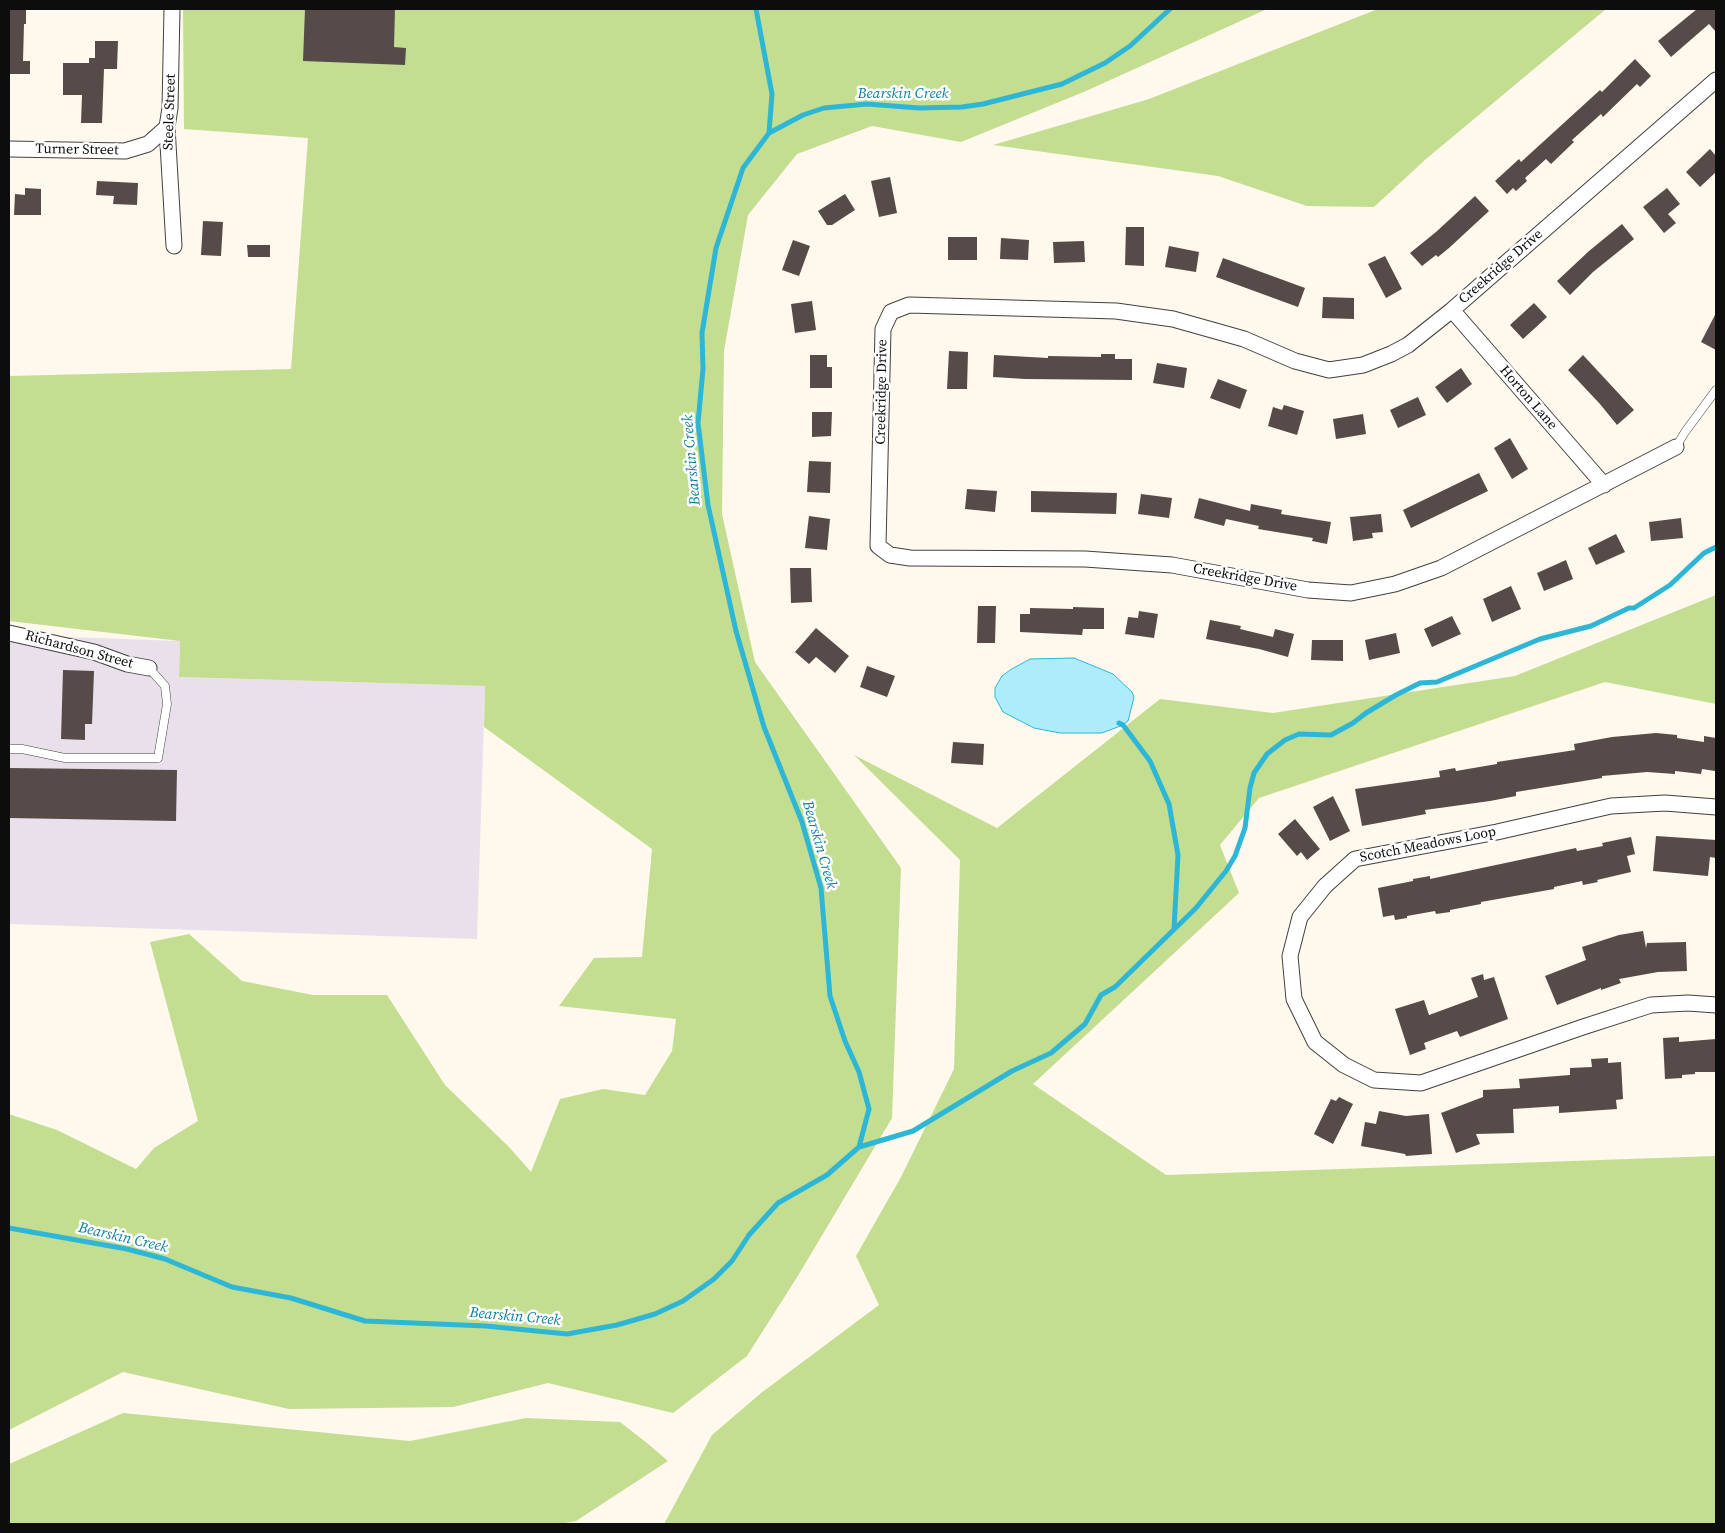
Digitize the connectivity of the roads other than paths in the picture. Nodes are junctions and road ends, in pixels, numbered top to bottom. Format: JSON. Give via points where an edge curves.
{"nodes":[{"id":1,"x":172,"y":9,"type":"edge"},
{"id":2,"x":1716,"y":80,"type":"edge"},
{"id":3,"x":166,"y":127,"type":"junction"},
{"id":4,"x":9,"y":148,"type":"edge"},
{"id":5,"x":174,"y":246,"type":"dead end"},
{"id":6,"x":1452,"y":310,"type":"junction"},
{"id":7,"x":1716,"y":390,"type":"edge"},
{"id":8,"x":1676,"y":447,"type":"joint"},
{"id":9,"x":1604,"y":485,"type":"junction"},
{"id":10,"x":9,"y":632,"type":"edge"},
{"id":11,"x":149,"y":668,"type":"joint"},
{"id":12,"x":9,"y":748,"type":"edge"},
{"id":13,"x":1716,"y":807,"type":"edge"},
{"id":14,"x":1716,"y":1005,"type":"edge"}],
"edges":[{"from":1,"to":3,"type":"street","name":"Steele Street","via":[[170,108]]},
{"from":2,"to":6,"type":"street","name":"Creekridge Drive"},
{"from":3,"to":4,"type":"street","name":"Turner Street","via":[[148,144],[125,151]]},
{"from":3,"to":5,"type":"street","name":"Steele Street"},
{"from":6,"to":9,"type":"street","name":"Horton Lane"},
{"from":6,"to":9,"type":"street","name":"Creekridge Drive","via":[[1408,345],[1391,354],[1363,365],[1329,370],[1173,319],[1116,311],[909,305],[891,312],[883,329],[878,546],[890,555],[910,558],[1086,559],[1172,565],[1308,590],[1351,592],[1395,584],[1441,568]]},
{"from":7,"to":8,"type":"lane"},
{"from":8,"to":9,"type":"street","name":"Creekridge Drive"},
{"from":10,"to":11,"type":"street","name":"Richardson Street"},
{"from":11,"to":12,"type":"lane","via":[[165,686],[167,704],[158,758],[65,758]]},
{"from":13,"to":14,"type":"street","name":"Scotch Meadows Loop","via":[[1666,803],[1611,806],[1355,859],[1325,886],[1300,917],[1290,956],[1294,999],[1315,1042],[1344,1065],[1374,1080],[1421,1083],[1651,1005]]}]}
